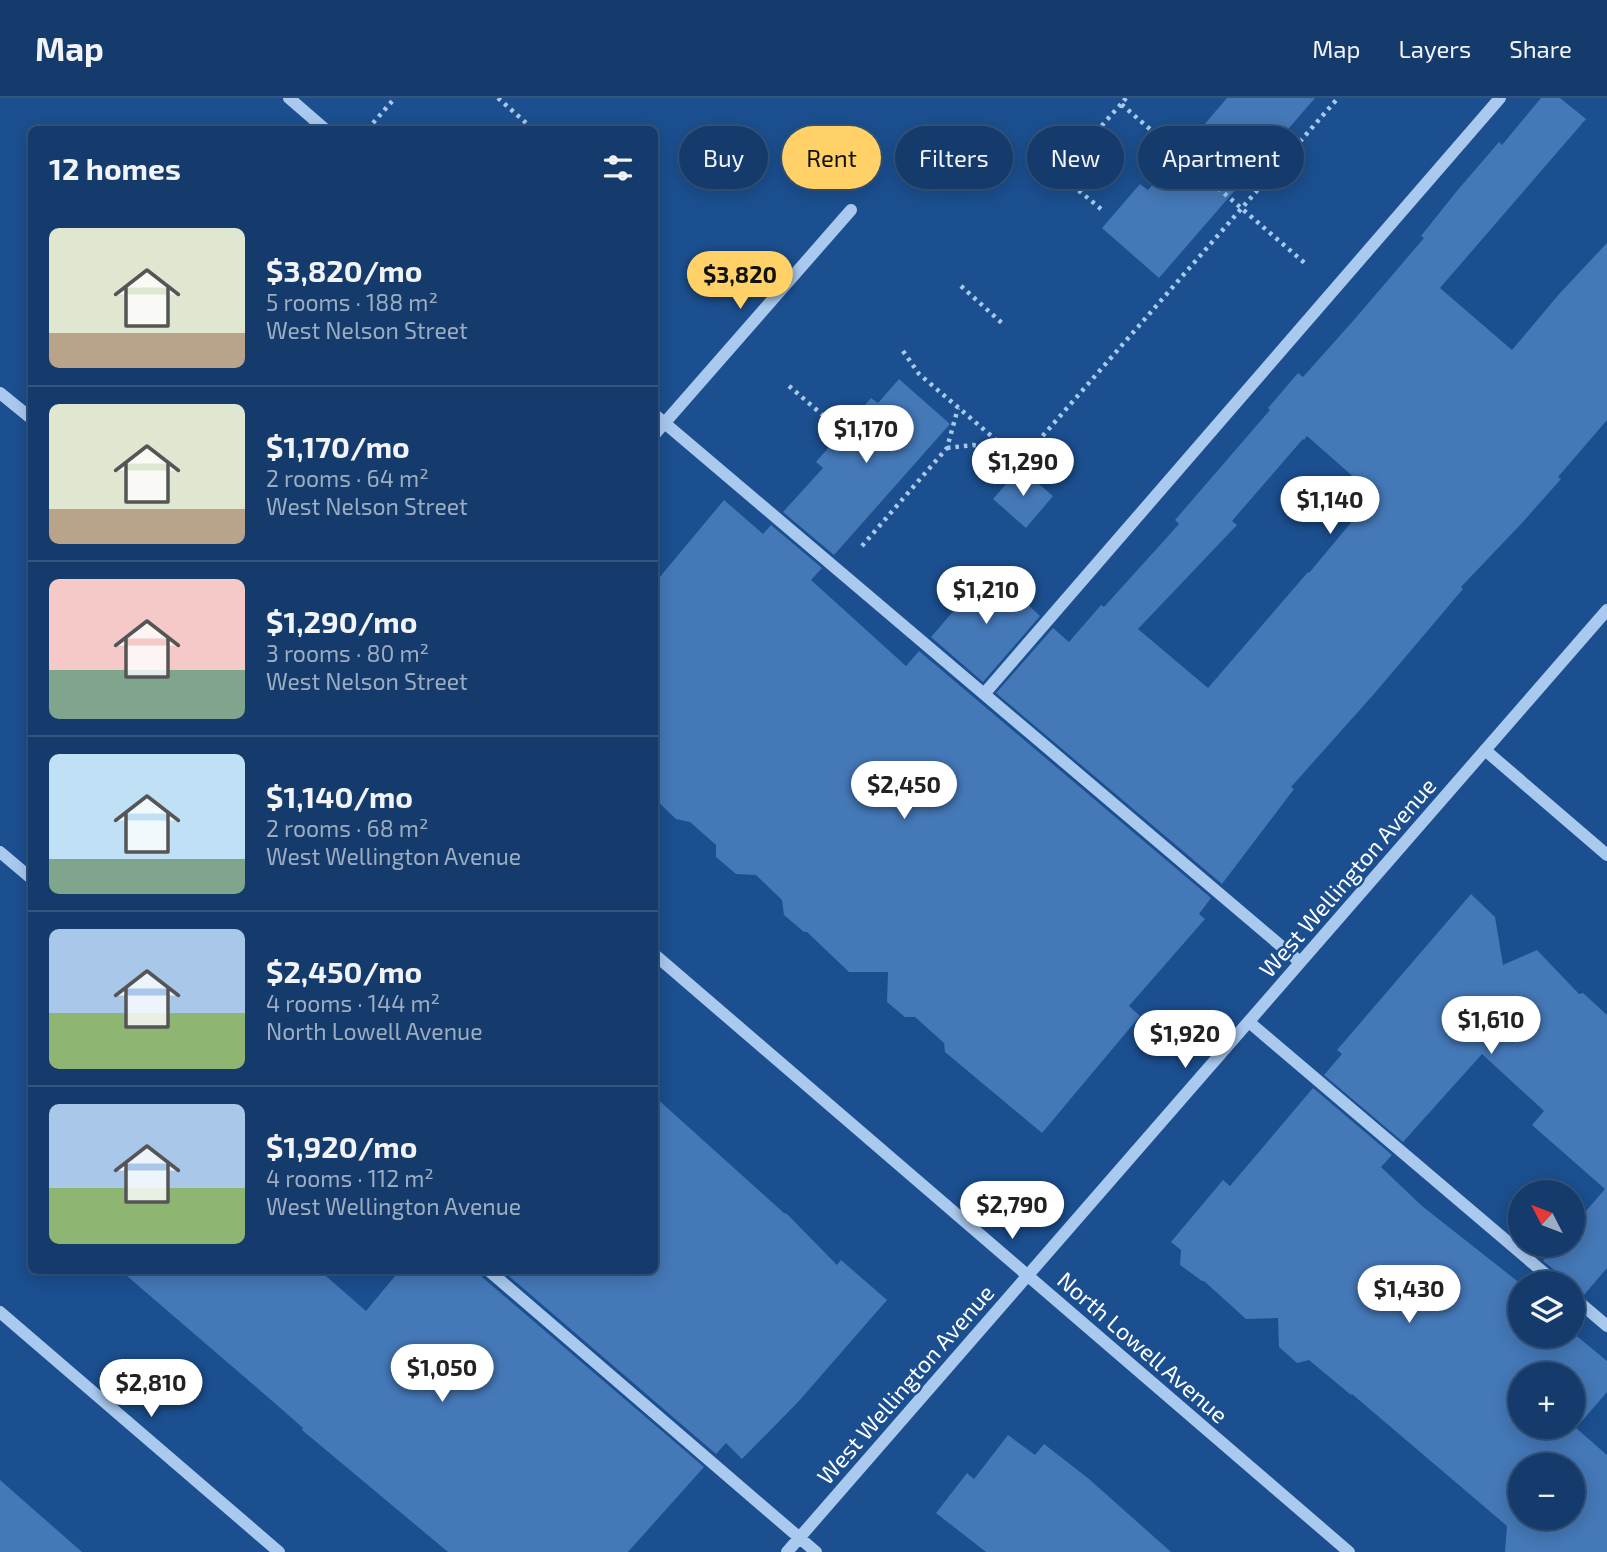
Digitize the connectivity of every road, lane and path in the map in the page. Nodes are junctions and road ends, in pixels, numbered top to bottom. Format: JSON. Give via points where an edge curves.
{"nodes":[{"id":1,"x":289,"y":98,"type":"edge"},
{"id":2,"x":395,"y":98,"type":"edge"},
{"id":3,"x":498,"y":98,"type":"edge"},
{"id":4,"x":1126,"y":98,"type":"edge"},
{"id":5,"x":1338,"y":98,"type":"edge"},
{"id":6,"x":1500,"y":98,"type":"edge"},
{"id":7,"x":1121,"y":104,"type":"junction"},
{"id":8,"x":373,"y":123,"type":"dead end"},
{"id":9,"x":321,"y":126,"type":"edge"},
{"id":10,"x":530,"y":126,"type":"edge"},
{"id":11,"x":1242,"y":208,"type":"junction"},
{"id":12,"x":1101,"y":209,"type":"dead end"},
{"id":13,"x":851,"y":210,"type":"dead end"},
{"id":14,"x":1301,"y":272,"type":"dead end"},
{"id":15,"x":961,"y":286,"type":"dead end"},
{"id":16,"x":1003,"y":324,"type":"dead end"},
{"id":17,"x":903,"y":351,"type":"dead end"},
{"id":18,"x":789,"y":386,"type":"dead end"},
{"id":19,"x":0,"y":393,"type":"edge"},
{"id":20,"x":958,"y":408,"type":"junction"},
{"id":21,"x":28,"y":416,"type":"edge"},
{"id":22,"x":658,"y":417,"type":"edge"},
{"id":23,"x":665,"y":423,"type":"junction"},
{"id":24,"x":833,"y":424,"type":"dead end"},
{"id":25,"x":658,"y":431,"type":"edge"},
{"id":26,"x":947,"y":448,"type":"junction"},
{"id":27,"x":1010,"y":452,"type":"junction"},
{"id":28,"x":862,"y":547,"type":"dead end"},
{"id":29,"x":1607,"y":610,"type":"edge"},
{"id":30,"x":984,"y":694,"type":"junction"},
{"id":31,"x":1485,"y":750,"type":"junction"},
{"id":32,"x":0,"y":852,"type":"edge"},
{"id":33,"x":1607,"y":855,"type":"edge"},
{"id":34,"x":28,"y":876,"type":"edge"},
{"id":35,"x":658,"y":957,"type":"edge"},
{"id":36,"x":1300,"y":962,"type":"junction"},
{"id":37,"x":1249,"y":1022,"type":"junction"},
{"id":38,"x":1542,"y":1271,"type":"edge"},
{"id":39,"x":493,"y":1274,"type":"edge"},
{"id":40,"x":1028,"y":1276,"type":"junction"},
{"id":41,"x":1585,"y":1307,"type":"edge"},
{"id":42,"x":0,"y":1312,"type":"edge"},
{"id":43,"x":1607,"y":1326,"type":"edge"},
{"id":44,"x":799,"y":1538,"type":"junction"},
{"id":45,"x":279,"y":1552,"type":"edge"},
{"id":46,"x":787,"y":1552,"type":"edge"},
{"id":47,"x":816,"y":1552,"type":"edge"},
{"id":48,"x":1349,"y":1552,"type":"edge"}],
"edges":[{"from":1,"to":9,"type":"street"},
{"from":2,"to":8,"type":"path"},
{"from":3,"to":10,"type":"path"},
{"from":4,"to":7,"type":"path"},
{"from":5,"to":11,"type":"path"},
{"from":6,"to":30,"type":"street"},
{"from":7,"to":11,"type":"path"},
{"from":7,"to":12,"type":"path","via":[[1059,174]]},
{"from":11,"to":14,"type":"path","via":[[1308,265]]},
{"from":11,"to":27,"type":"path","via":[[1033,447]]},
{"from":13,"to":23,"type":"street"},
{"from":15,"to":16,"type":"path"},
{"from":17,"to":20,"type":"path","via":[[919,374]]},
{"from":18,"to":24,"type":"path"},
{"from":19,"to":21,"type":"street"},
{"from":20,"to":26,"type":"path"},
{"from":20,"to":27,"type":"path"},
{"from":22,"to":23,"type":"street"},
{"from":23,"to":25,"type":"street"},
{"from":23,"to":30,"type":"street"},
{"from":26,"to":27,"type":"path","via":[[973,445]]},
{"from":26,"to":28,"type":"path"},
{"from":29,"to":31,"type":"street","name":"West Wellington Avenue"},
{"from":30,"to":36,"type":"street"},
{"from":31,"to":33,"type":"street"},
{"from":31,"to":36,"type":"street","name":"West Wellington Avenue"},
{"from":32,"to":34,"type":"street"},
{"from":35,"to":40,"type":"street","name":"North Lowell Avenue"},
{"from":36,"to":37,"type":"street","name":"West Wellington Avenue"},
{"from":37,"to":38,"type":"street"},
{"from":37,"to":40,"type":"street","name":"West Wellington Avenue"},
{"from":39,"to":44,"type":"street"},
{"from":40,"to":44,"type":"street","name":"West Wellington Avenue"},
{"from":40,"to":48,"type":"street","name":"North Lowell Avenue"},
{"from":41,"to":43,"type":"street"},
{"from":42,"to":45,"type":"street"},
{"from":44,"to":46,"type":"street","name":"West Wellington Avenue"},
{"from":44,"to":47,"type":"street"}]}
